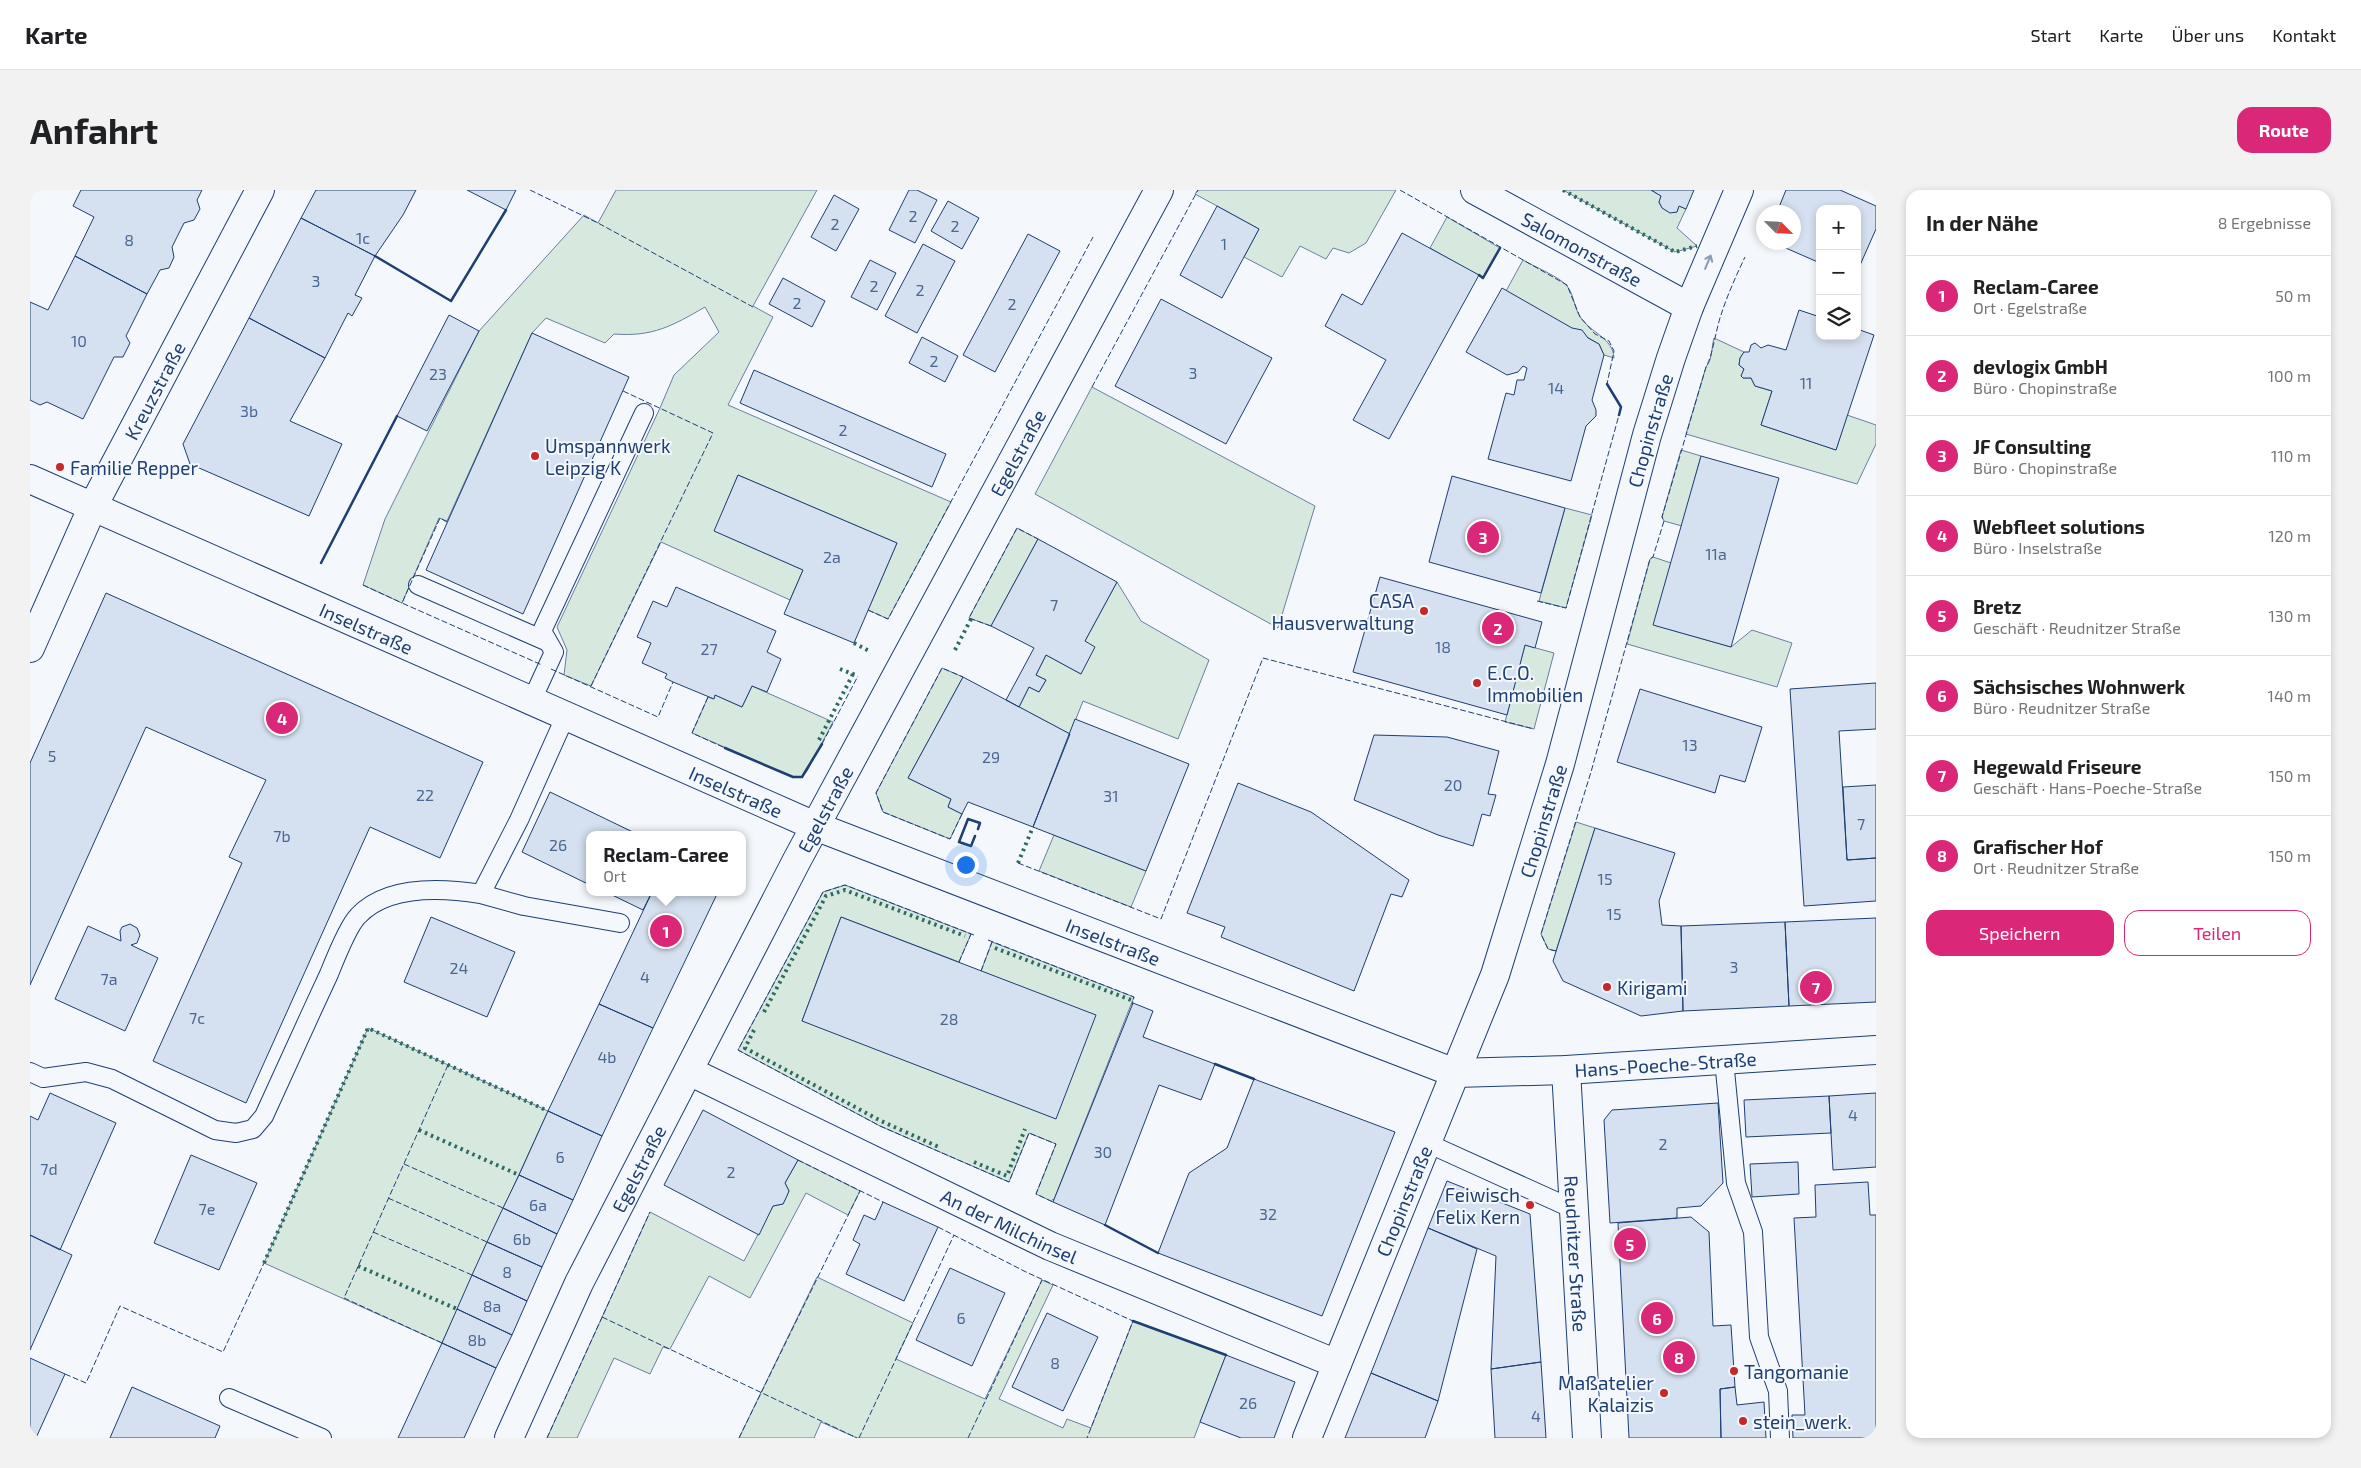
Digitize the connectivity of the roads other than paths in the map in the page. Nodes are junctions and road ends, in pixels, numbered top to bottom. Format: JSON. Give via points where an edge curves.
{"nodes":[{"id":1,"x":260,"y":190,"type":"edge"},
{"id":2,"x":1159,"y":190,"type":"edge"},
{"id":3,"x":1475,"y":190,"type":"edge"},
{"id":4,"x":1739,"y":190,"type":"edge"},
{"id":5,"x":1502,"y":197,"type":"edge"},
{"id":6,"x":1689,"y":307,"type":"junction"},
{"id":7,"x":644,"y":413,"type":"dead end"},
{"id":8,"x":30,"y":479,"type":"edge"},
{"id":9,"x":93,"y":506,"type":"junction"},
{"id":10,"x":418,"y":585,"type":"dead end"},
{"id":11,"x":548,"y":642,"type":"junction"},
{"id":12,"x":30,"y":648,"type":"edge"},
{"id":13,"x":532,"y":700,"type":"junction"},
{"id":14,"x":566,"y":715,"type":"junction"},
{"id":15,"x":815,"y":826,"type":"junction"},
{"id":16,"x":481,"y":894,"type":"junction"},
{"id":17,"x":620,"y":923,"type":"dead end"},
{"id":18,"x":1876,"y":1050,"type":"edge"},
{"id":19,"x":1724,"y":1060,"type":"junction"},
{"id":20,"x":1566,"y":1070,"type":"junction"},
{"id":21,"x":689,"y":1071,"type":"junction"},
{"id":22,"x":30,"y":1072,"type":"edge"},
{"id":23,"x":1455,"y":1073,"type":"junction"},
{"id":24,"x":1427,"y":1143,"type":"junction"},
{"id":25,"x":1573,"y":1209,"type":"junction"},
{"id":26,"x":1337,"y":1364,"type":"junction"},
{"id":27,"x":229,"y":1398,"type":"dead end"},
{"id":28,"x":322,"y":1438,"type":"edge"},
{"id":29,"x":509,"y":1438,"type":"edge"},
{"id":30,"x":1307,"y":1438,"type":"edge"},
{"id":31,"x":1587,"y":1438,"type":"edge"},
{"id":32,"x":1780,"y":1438,"type":"edge"}],
"edges":[{"from":1,"to":9,"type":"street","name":"Kreuzstraße"},
{"from":2,"to":15,"type":"street","name":"Egelstraße"},
{"from":3,"to":5,"type":"street","name":"Salomonstraße"},
{"from":6,"to":4,"type":"street","name":"Chopinstraße","one_way":true},
{"from":5,"to":6,"type":"street","name":"Salomonstraße"},
{"from":6,"to":23,"type":"street","name":"Chopinstraße","via":[[1645,444],[1560,764],[1495,975]]},
{"from":7,"to":11,"type":"lane","via":[[542,630]]},
{"from":8,"to":9,"type":"street","name":"Inselstraße"},
{"from":9,"to":12,"type":"street","name":"Kreuzstraße"},
{"from":9,"to":13,"type":"street","name":"Inselstraße"},
{"from":10,"to":11,"type":"lane"},
{"from":11,"to":13,"type":"lane","via":[[554,652]]},
{"from":13,"to":14,"type":"street","name":"Inselstraße"},
{"from":14,"to":15,"type":"street","name":"Inselstraße"},
{"from":14,"to":16,"type":"lane","via":[[519,820]]},
{"from":15,"to":21,"type":"street","name":"Egelstraße"},
{"from":15,"to":23,"type":"street","name":"Inselstraße"},
{"from":16,"to":17,"type":"lane","via":[[524,906]]},
{"from":16,"to":22,"type":"lane","via":[[457,890],[414,892],[382,900],[357,916],[264,1116],[253,1129],[236,1133],[216,1130],[104,1077],[86,1072],[42,1078]]},
{"from":18,"to":19,"type":"street","name":"Hans-Poeche-Straße"},
{"from":19,"to":20,"type":"street","name":"Hans-Poeche-Straße"},
{"from":19,"to":32,"type":"lane","via":[[1736,1183],[1753,1232],[1759,1337],[1778,1391]]},
{"from":20,"to":23,"type":"street","name":"Hans-Poeche-Straße"},
{"from":20,"to":25,"type":"street","name":"Reudnitzer Straße"},
{"from":21,"to":26,"type":"street","name":"An der Milchinsel","via":[[1050,1246]]},
{"from":21,"to":29,"type":"street","name":"Egelstraße","via":[[579,1283]]},
{"from":23,"to":24,"type":"street","name":"Chopinstraße"},
{"from":24,"to":25,"type":"lane"},
{"from":24,"to":26,"type":"street","name":"Chopinstraße"},
{"from":25,"to":31,"type":"street","name":"Reudnitzer Straße"},
{"from":26,"to":30,"type":"street","name":"Chopinstraße"},
{"from":27,"to":28,"type":"lane"}]}
